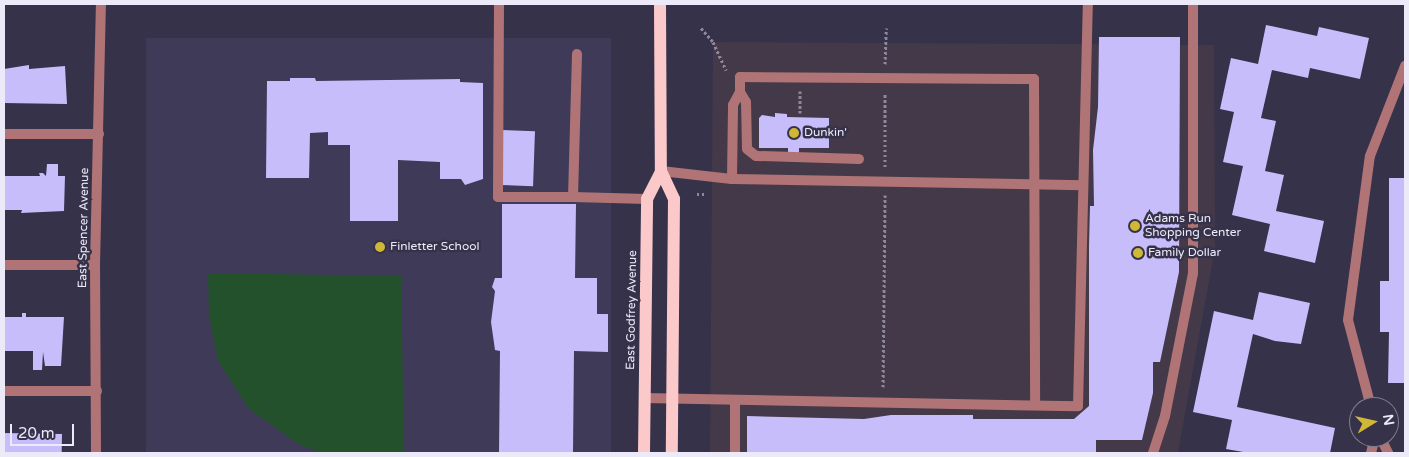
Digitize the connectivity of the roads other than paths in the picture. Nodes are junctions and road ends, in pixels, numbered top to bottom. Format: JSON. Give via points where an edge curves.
{"nodes":[{"id":1,"x":101,"y":4,"type":"edge"},
{"id":2,"x":499,"y":4,"type":"edge"},
{"id":3,"x":660,"y":4,"type":"edge"},
{"id":4,"x":1088,"y":4,"type":"edge"},
{"id":5,"x":1192,"y":4,"type":"edge"},
{"id":6,"x":577,"y":54,"type":"dead end"},
{"id":7,"x":1405,"y":66,"type":"edge"},
{"id":8,"x":740,"y":92,"type":"junction"},
{"id":9,"x":4,"y":134,"type":"edge"},
{"id":10,"x":99,"y":134,"type":"junction"},
{"id":11,"x":859,"y":159,"type":"dead end"},
{"id":12,"x":661,"y":171,"type":"junction"},
{"id":13,"x":732,"y":179,"type":"junction"},
{"id":14,"x":1034,"y":185,"type":"junction"},
{"id":15,"x":1083,"y":186,"type":"junction"},
{"id":16,"x":573,"y":197,"type":"junction"},
{"id":17,"x":646,"y":198,"type":"junction"},
{"id":18,"x":4,"y":264,"type":"edge"},
{"id":19,"x":95,"y":265,"type":"junction"},
{"id":20,"x":4,"y":391,"type":"edge"},
{"id":21,"x":97,"y":391,"type":"junction"},
{"id":22,"x":1368,"y":397,"type":"edge"},
{"id":23,"x":644,"y":398,"type":"junction"},
{"id":24,"x":672,"y":399,"type":"junction"},
{"id":25,"x":735,"y":400,"type":"junction"},
{"id":26,"x":1035,"y":405,"type":"junction"},
{"id":27,"x":96,"y":453,"type":"edge"},
{"id":28,"x":644,"y":453,"type":"edge"},
{"id":29,"x":672,"y":453,"type":"edge"},
{"id":30,"x":735,"y":453,"type":"edge"},
{"id":31,"x":1153,"y":453,"type":"edge"}],
"edges":[{"from":1,"to":10,"type":"street","name":"East Spencer Avenue"},
{"from":2,"to":16,"type":"street","via":[[498,197]]},
{"from":3,"to":12,"type":"main road","name":"East Godfrey Avenue"},
{"from":4,"to":15,"type":"street"},
{"from":5,"to":31,"type":"street","via":[[1193,273],[1165,416]]},
{"from":6,"to":16,"type":"street"},
{"from":7,"to":22,"type":"street","via":[[1370,156],[1348,320]]},
{"from":8,"to":11,"type":"street","via":[[746,102],[747,149],[756,156]]},
{"from":8,"to":13,"type":"street","via":[[733,105]]},
{"from":8,"to":14,"type":"street","via":[[740,77],[1034,79]]},
{"from":9,"to":10,"type":"street"},
{"from":10,"to":19,"type":"street","name":"East Spencer Avenue"},
{"from":12,"to":13,"type":"street"},
{"from":12,"to":17,"type":"main road","name":"East Godfrey Avenue"},
{"from":12,"to":24,"type":"main road","name":"East Godfrey Avenue","via":[[674,199]]},
{"from":13,"to":14,"type":"street"},
{"from":14,"to":15,"type":"street"},
{"from":14,"to":26,"type":"street"},
{"from":15,"to":26,"type":"street","via":[[1078,406]]},
{"from":16,"to":17,"type":"street"},
{"from":17,"to":23,"type":"main road","name":"East Godfrey Avenue"},
{"from":18,"to":19,"type":"street"},
{"from":19,"to":21,"type":"street","name":"East Spencer Avenue"},
{"from":20,"to":21,"type":"street"},
{"from":21,"to":27,"type":"street","name":"East Spencer Avenue"},
{"from":23,"to":24,"type":"street"},
{"from":23,"to":28,"type":"main road","name":"East Godfrey Avenue"},
{"from":24,"to":25,"type":"street"},
{"from":24,"to":29,"type":"main road","name":"East Godfrey Avenue"},
{"from":25,"to":26,"type":"street"},
{"from":25,"to":30,"type":"street"}]}
